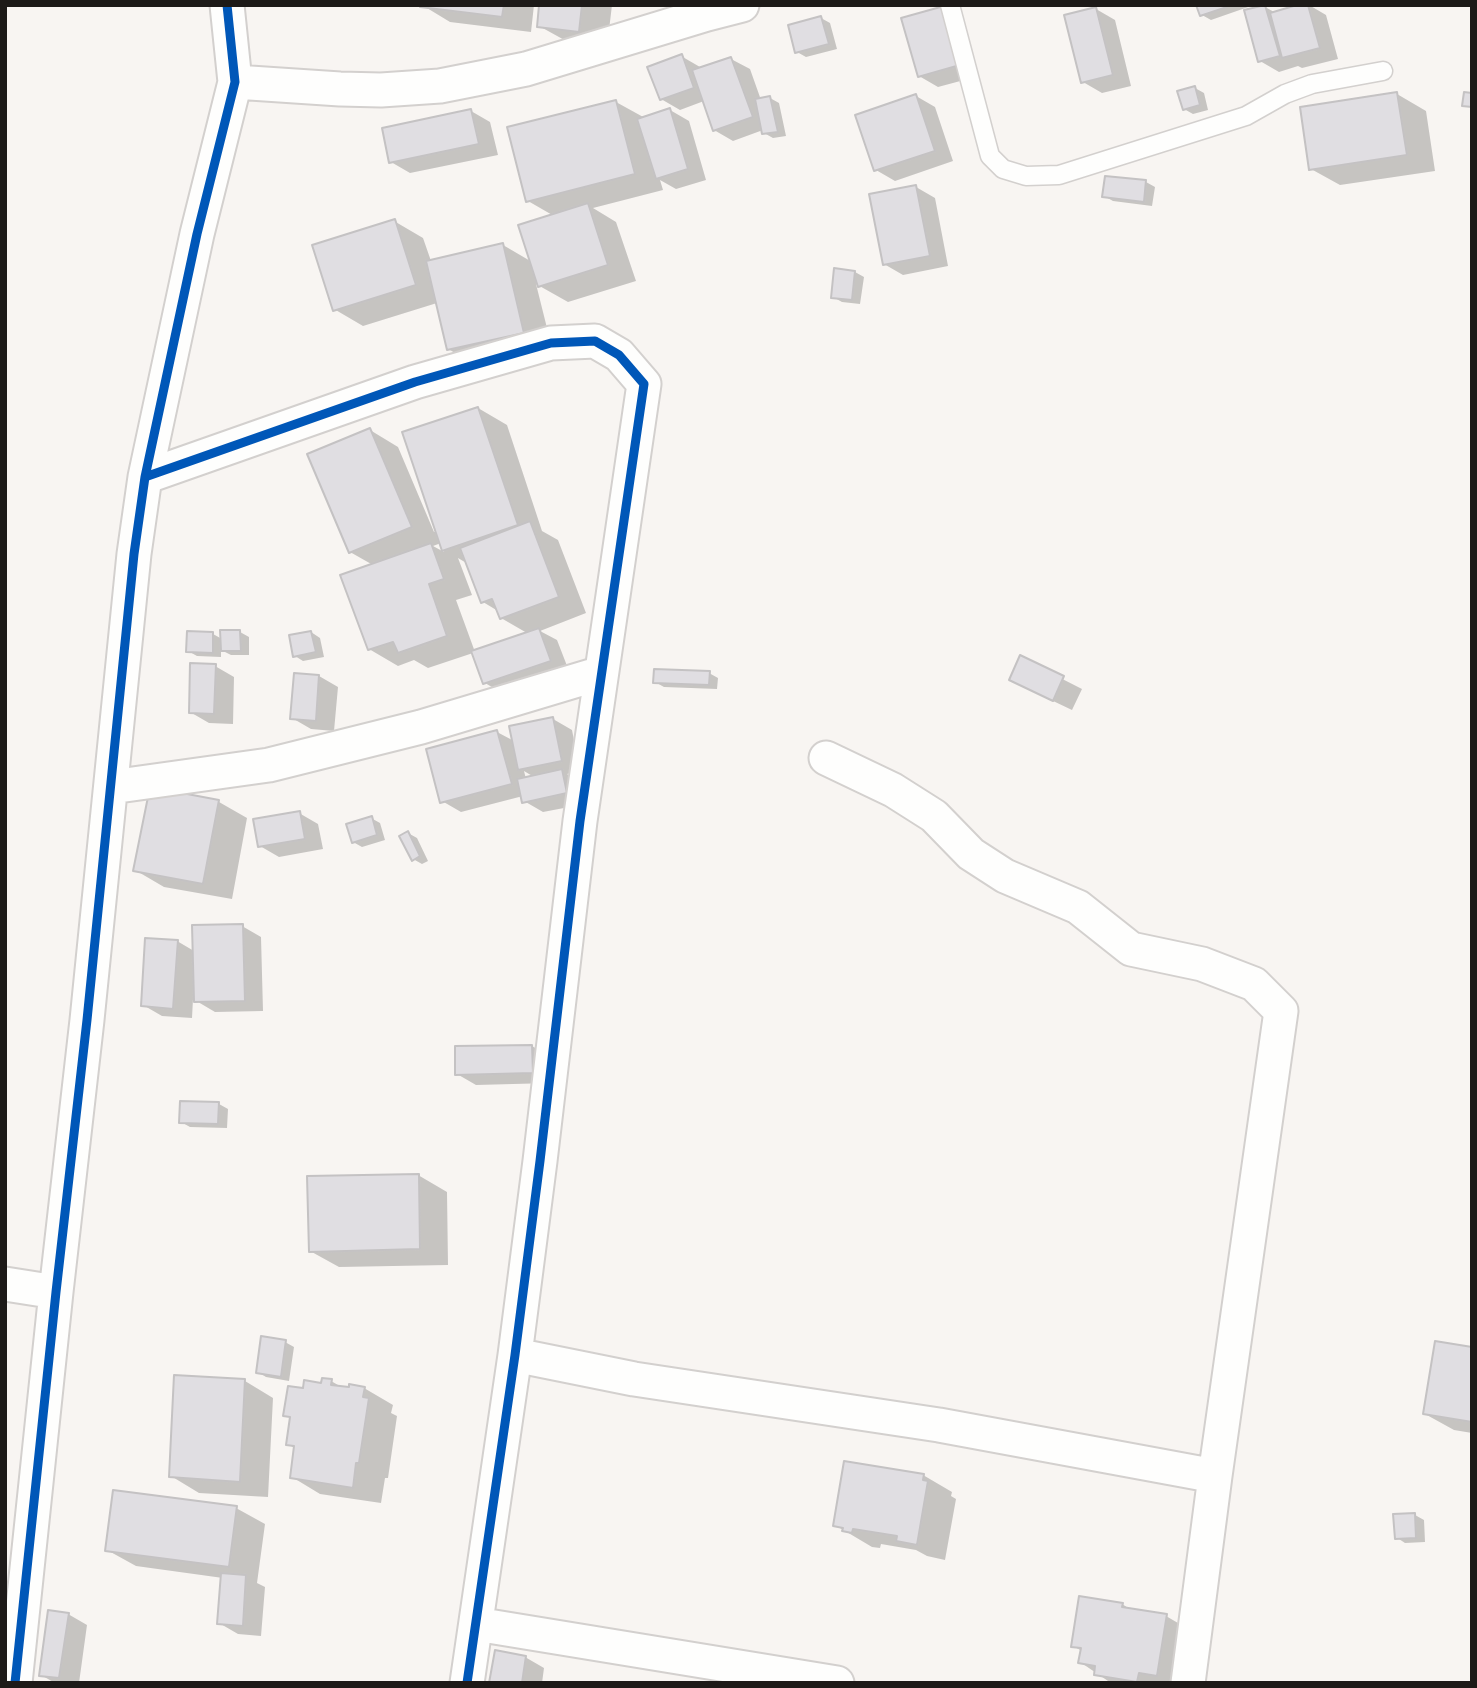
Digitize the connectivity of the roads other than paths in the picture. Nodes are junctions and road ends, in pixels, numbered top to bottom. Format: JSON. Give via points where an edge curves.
{"nodes":[{"id":1,"x":227,"y":5,"type":"edge"},
{"id":2,"x":950,"y":5,"type":"edge"},
{"id":3,"x":730,"y":7,"type":"edge"},
{"id":4,"x":1383,"y":71,"type":"dead end"},
{"id":5,"x":235,"y":82,"type":"junction"},
{"id":6,"x":145,"y":477,"type":"junction"},
{"id":7,"x":601,"y":673,"type":"junction"},
{"id":8,"x":826,"y":758,"type":"dead end"},
{"id":9,"x":111,"y":787,"type":"junction"},
{"id":10,"x":5,"y":1284,"type":"edge"},
{"id":11,"x":56,"y":1292,"type":"junction"},
{"id":12,"x":515,"y":1355,"type":"junction"},
{"id":13,"x":1215,"y":1476,"type":"junction"},
{"id":14,"x":476,"y":1624,"type":"junction"},
{"id":15,"x":12,"y":1670,"type":"edge"},
{"id":16,"x":467,"y":1683,"type":"edge"},
{"id":17,"x":837,"y":1683,"type":"edge"},
{"id":18,"x":1188,"y":1683,"type":"edge"}],
"edges":[{"from":1,"to":5,"type":"street"},
{"from":2,"to":4,"type":"lane","via":[[990,156],[1003,169],[1026,176],[1059,175],[1245,116],[1312,84]]},
{"from":3,"to":5,"type":"street","via":[[526,69],[440,86],[367,89]]},
{"from":5,"to":6,"type":"street"},
{"from":6,"to":7,"type":"street","via":[[415,382],[551,343],[595,341],[619,355],[644,384]]},
{"from":6,"to":9,"type":"street"},
{"from":7,"to":9,"type":"street","via":[[421,727],[268,765]]},
{"from":7,"to":12,"type":"street"},
{"from":8,"to":13,"type":"street","via":[[934,816],[971,854],[1005,876],[1079,907],[1131,949],[1202,964],[1254,984],[1281,1011]]},
{"from":9,"to":11,"type":"street"},
{"from":10,"to":11,"type":"street"},
{"from":11,"to":15,"type":"street"},
{"from":12,"to":13,"type":"street"},
{"from":12,"to":14,"type":"street"},
{"from":13,"to":18,"type":"street"},
{"from":14,"to":16,"type":"street"},
{"from":14,"to":17,"type":"street"}]}
